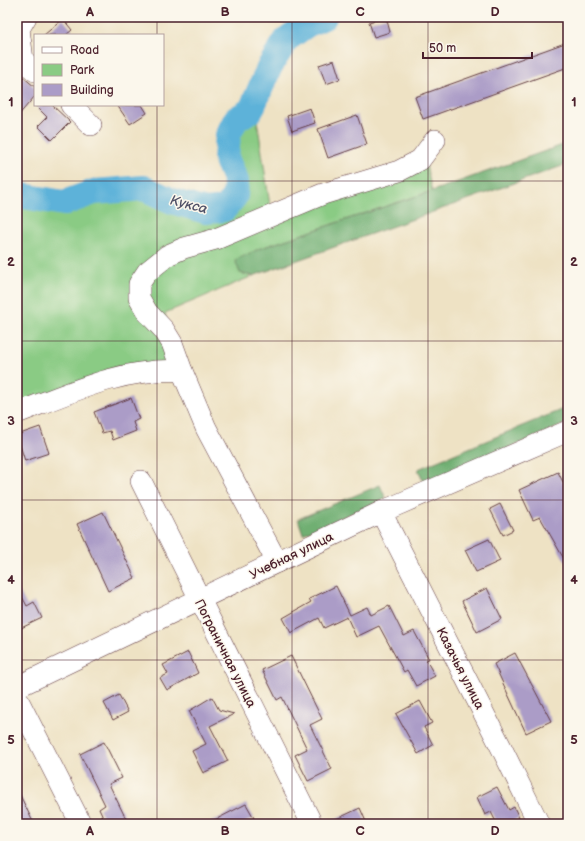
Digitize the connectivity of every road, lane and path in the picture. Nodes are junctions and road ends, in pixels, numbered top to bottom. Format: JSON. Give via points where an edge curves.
{"nodes":[{"id":1,"x":26,"y":17,"type":"edge"},
{"id":2,"x":34,"y":70,"type":"edge"},
{"id":3,"x":72,"y":106,"type":"edge"},
{"id":4,"x":91,"y":125,"type":"dead end"},
{"id":5,"x":435,"y":140,"type":"dead end"},
{"id":6,"x":182,"y":371,"type":"junction"},
{"id":7,"x":17,"y":413,"type":"edge"},
{"id":8,"x":568,"y":433,"type":"edge"},
{"id":9,"x":141,"y":481,"type":"dead end"},
{"id":10,"x":381,"y":512,"type":"junction"},
{"id":11,"x":277,"y":562,"type":"junction"},
{"id":12,"x":199,"y":600,"type":"junction"},
{"id":13,"x":17,"y":687,"type":"edge"},
{"id":14,"x":17,"y":698,"type":"edge"},
{"id":15,"x":81,"y":824,"type":"edge"},
{"id":16,"x":312,"y":824,"type":"edge"},
{"id":17,"x":539,"y":824,"type":"edge"}],
"edges":[{"from":1,"to":2,"type":"street","via":[[20,29],[23,60]]},
{"from":3,"to":4,"type":"street"},
{"from":5,"to":6,"type":"street","via":[[420,160],[399,171],[323,194],[216,239],[184,248],[168,255],[147,272],[139,284],[139,298],[172,343]]},
{"from":6,"to":7,"type":"street","via":[[160,369],[95,383]]},
{"from":6,"to":11,"type":"street","via":[[206,428]]},
{"from":8,"to":10,"type":"street","name":"Учебная улица"},
{"from":9,"to":12,"type":"street","name":"Пограничная улица"},
{"from":10,"to":11,"type":"street","name":"Учебная улица"},
{"from":10,"to":17,"type":"street","name":"Казачья улица"},
{"from":11,"to":12,"type":"street","name":"Учебная улица"},
{"from":12,"to":13,"type":"street","name":"Учебная улица"},
{"from":12,"to":16,"type":"street","name":"Пограничная улица"},
{"from":14,"to":15,"type":"street"}]}
